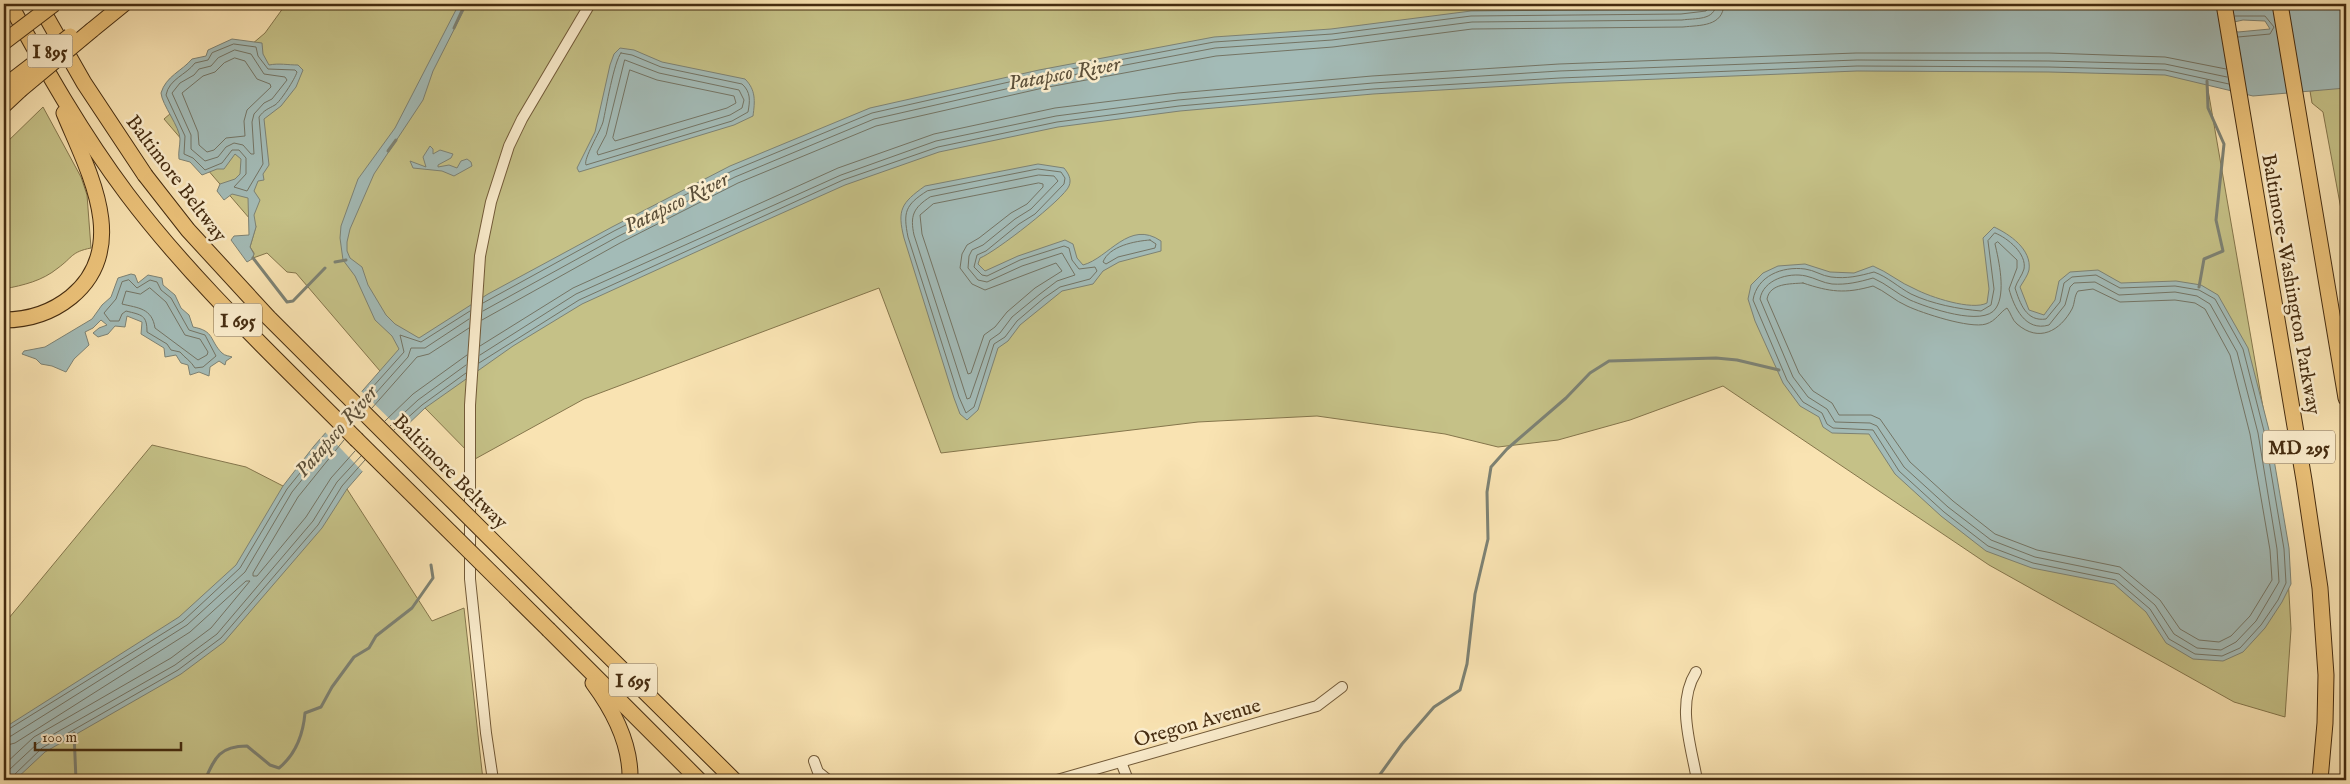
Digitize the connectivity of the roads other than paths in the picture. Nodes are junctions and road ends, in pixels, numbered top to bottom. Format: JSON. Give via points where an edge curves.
{"nodes":[{"id":1,"x":10,"y":4,"type":"edge"},
{"id":2,"x":39,"y":4,"type":"edge"},
{"id":3,"x":54,"y":4,"type":"edge"},
{"id":4,"x":114,"y":4,"type":"edge"},
{"id":5,"x":124,"y":4,"type":"edge"},
{"id":6,"x":590,"y":4,"type":"edge"},
{"id":7,"x":2224,"y":4,"type":"edge"},
{"id":8,"x":2280,"y":4,"type":"edge"},
{"id":9,"x":89,"y":26,"type":"junction"},
{"id":10,"x":4,"y":42,"type":"edge"},
{"id":11,"x":50,"y":79,"type":"junction"},
{"id":12,"x":12,"y":86,"type":"edge"},
{"id":13,"x":4,"y":105,"type":"edge"},
{"id":14,"x":4,"y":320,"type":"edge"},
{"id":15,"x":2346,"y":398,"type":"edge"},
{"id":16,"x":567,"y":647,"type":"junction"},
{"id":17,"x":1696,"y":672,"type":"dead end"},
{"id":18,"x":1342,"y":687,"type":"dead end"},
{"id":19,"x":814,"y":761,"type":"dead end"},
{"id":20,"x":1121,"y":762,"type":"junction"},
{"id":21,"x":494,"y":780,"type":"edge"},
{"id":22,"x":630,"y":780,"type":"edge"},
{"id":23,"x":699,"y":780,"type":"edge"},
{"id":24,"x":734,"y":780,"type":"edge"},
{"id":25,"x":828,"y":780,"type":"edge"},
{"id":26,"x":1057,"y":780,"type":"edge"},
{"id":27,"x":1128,"y":780,"type":"edge"},
{"id":28,"x":1697,"y":780,"type":"edge"},
{"id":29,"x":2320,"y":780,"type":"edge"}],
"edges":[{"from":1,"to":11,"type":"highway","number":"I 695"},
{"from":2,"to":24,"type":"highway","name":"Baltimore Beltway","number":"I 695","bridge":true,"via":[[84,83],[145,175],[188,230],[269,318]]},
{"from":3,"to":10,"type":"highway","number":"I 895","bridge":true},
{"from":4,"to":9,"type":"highway","number":"I 895"},
{"from":5,"to":9,"type":"highway"},
{"from":6,"to":21,"type":"street","via":[[522,118],[509,146],[487,217],[479,270],[470,405],[470,579]]},
{"from":7,"to":29,"type":"highway","name":"Baltimore-Washington Parkway","number":"MD 295","via":[[2320,588],[2326,675]]},
{"from":8,"to":15,"type":"highway","name":"Baltimore-Washington Parkway"},
{"from":9,"to":12,"type":"highway","number":"I 895","bridge":true},
{"from":11,"to":14,"type":"highway","via":[[95,188],[101,214],[101,242],[92,271],[62,304],[32,318]]},
{"from":11,"to":16,"type":"highway","number":"I 695","bridge":true,"via":[[127,194],[205,285]]},
{"from":12,"to":13,"type":"highway"},
{"from":16,"to":22,"type":"highway","via":[[598,690],[616,723],[627,752]]},
{"from":16,"to":23,"type":"highway","number":"I 695"},
{"from":17,"to":28,"type":"street","via":[[1685,697]]},
{"from":18,"to":20,"type":"street","name":"Oregon Avenue","via":[[1317,706]]},
{"from":19,"to":25,"type":"street","via":[[818,772]]},
{"from":20,"to":26,"type":"street","name":"Oregon Avenue"},
{"from":20,"to":27,"type":"street"}]}
